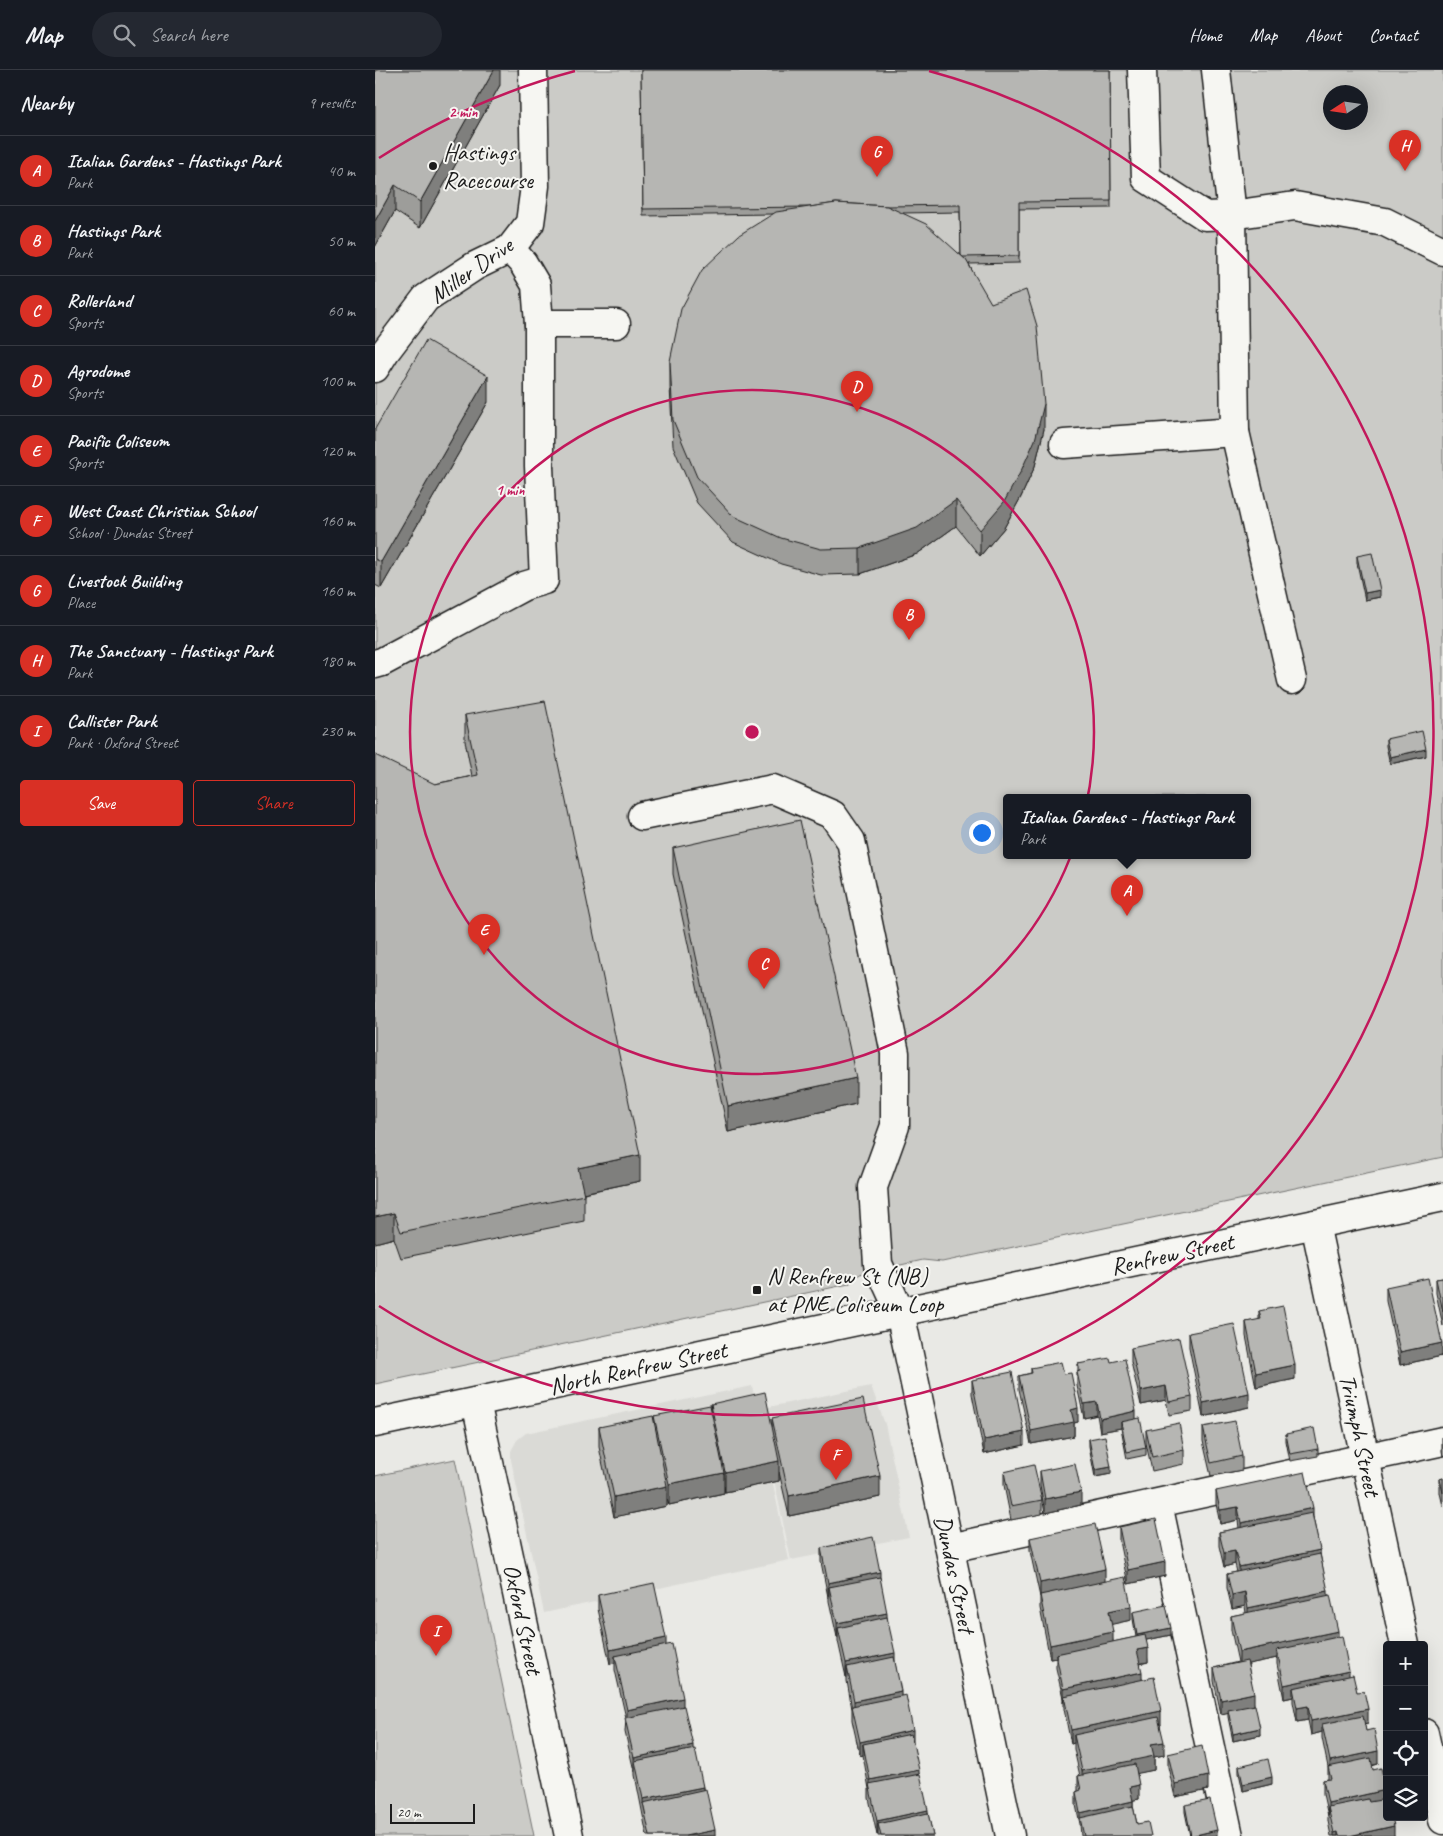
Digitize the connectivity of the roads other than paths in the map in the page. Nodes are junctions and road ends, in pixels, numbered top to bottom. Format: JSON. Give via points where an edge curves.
{"nodes":[{"id":1,"x":533,"y":70,"type":"edge"},
{"id":2,"x":1142,"y":70,"type":"edge"},
{"id":3,"x":1216,"y":70,"type":"edge"},
{"id":4,"x":1232,"y":215,"type":"junction"},
{"id":5,"x":510,"y":249,"type":"junction"},
{"id":6,"x":1443,"y":251,"type":"edge"},
{"id":7,"x":539,"y":324,"type":"junction"},
{"id":8,"x":616,"y":324,"type":"dead end"},
{"id":9,"x":375,"y":368,"type":"edge"},
{"id":10,"x":1235,"y":432,"type":"junction"},
{"id":11,"x":1064,"y":444,"type":"dead end"},
{"id":12,"x":375,"y":664,"type":"edge"},
{"id":13,"x":1292,"y":680,"type":"dead end"},
{"id":14,"x":642,"y":816,"type":"dead end"},
{"id":15,"x":1443,"y":1197,"type":"edge"},
{"id":16,"x":1315,"y":1224,"type":"junction"},
{"id":17,"x":900,"y":1312,"type":"junction"},
{"id":18,"x":476,"y":1402,"type":"junction"},
{"id":19,"x":375,"y":1423,"type":"edge"},
{"id":20,"x":1443,"y":1441,"type":"edge"},
{"id":21,"x":1365,"y":1458,"type":"junction"},
{"id":22,"x":1158,"y":1504,"type":"junction"},
{"id":23,"x":950,"y":1548,"type":"junction"},
{"id":24,"x":1404,"y":1641,"type":"edge"},
{"id":25,"x":1428,"y":1752,"type":"edge"},
{"id":26,"x":1443,"y":1820,"type":"edge"},
{"id":27,"x":569,"y":1836,"type":"edge"},
{"id":28,"x":1010,"y":1836,"type":"edge"},
{"id":29,"x":1229,"y":1836,"type":"edge"}],
"edges":[{"from":1,"to":5,"type":"street","name":"Miller Drive","via":[[535,186],[529,224]]},
{"from":2,"to":4,"type":"street","via":[[1146,178],[1205,216]]},
{"from":3,"to":4,"type":"street"},
{"from":4,"to":6,"type":"street","via":[[1295,206],[1385,222]]},
{"from":4,"to":10,"type":"street"},
{"from":5,"to":7,"type":"street","via":[[536,285]]},
{"from":5,"to":9,"type":"street","name":"Miller Drive","via":[[475,266],[426,298]]},
{"from":7,"to":8,"type":"street"},
{"from":7,"to":12,"type":"street","via":[[543,580],[525,586]]},
{"from":10,"to":11,"type":"street"},
{"from":10,"to":13,"type":"street"},
{"from":14,"to":17,"type":"street","name":"Dundas Street","via":[[773,789],[833,815],[851,841],[895,1053],[895,1126],[873,1187],[879,1264]]},
{"from":15,"to":16,"type":"street","name":"Renfrew Street"},
{"from":16,"to":17,"type":"street","name":"Renfrew Street"},
{"from":16,"to":21,"type":"street","name":"Triumph Street"},
{"from":17,"to":18,"type":"street","name":"North Renfrew Street"},
{"from":17,"to":23,"type":"street","name":"Dundas Street"},
{"from":18,"to":19,"type":"street","name":"North Renfrew Street"},
{"from":18,"to":27,"type":"street","name":"Oxford Street"},
{"from":20,"to":21,"type":"street"},
{"from":21,"to":22,"type":"street"},
{"from":21,"to":24,"type":"street","name":"Triumph Street"},
{"from":22,"to":23,"type":"street"},
{"from":22,"to":29,"type":"street"},
{"from":23,"to":28,"type":"street","name":"Dundas Street"},
{"from":25,"to":26,"type":"street"}]}
